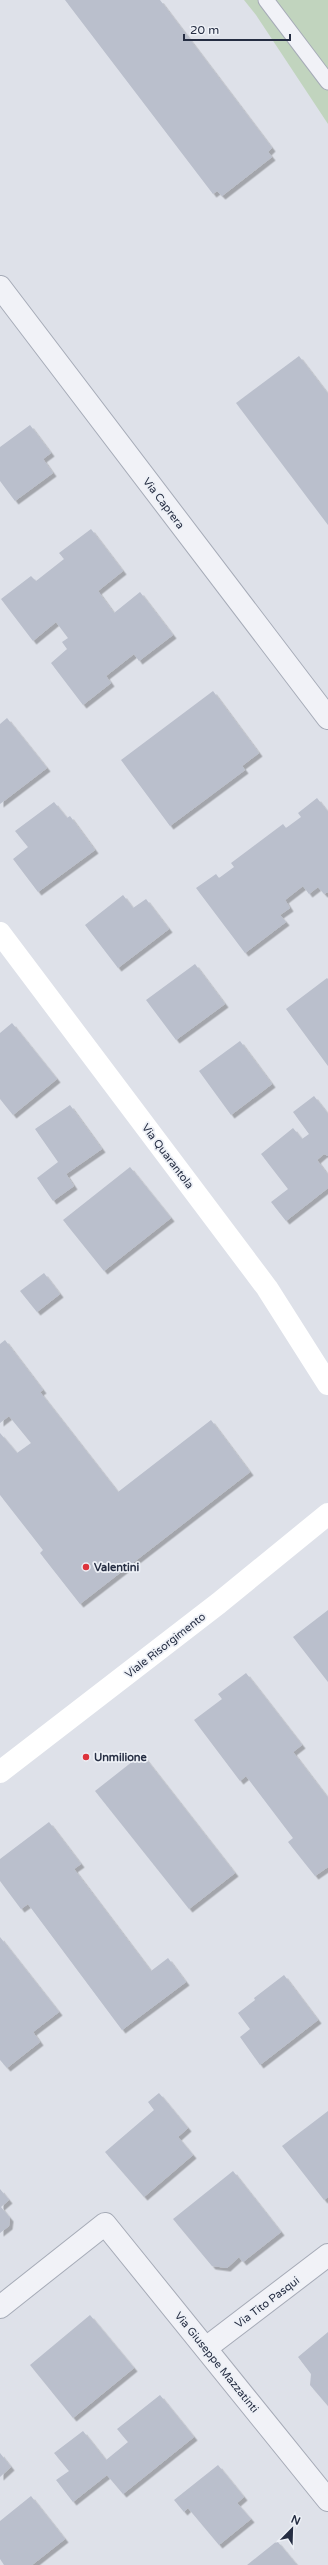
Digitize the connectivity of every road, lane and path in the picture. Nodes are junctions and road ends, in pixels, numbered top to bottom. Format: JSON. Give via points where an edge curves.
{"nodes":[{"id":1,"x":266,"y":0,"type":"edge"},
{"id":2,"x":328,"y":82,"type":"edge"},
{"id":3,"x":0,"y":287,"type":"edge"},
{"id":4,"x":328,"y":718,"type":"edge"},
{"id":5,"x":0,"y":933,"type":"edge"},
{"id":6,"x":328,"y":1384,"type":"edge"},
{"id":7,"x":328,"y":1514,"type":"edge"},
{"id":8,"x":0,"y":1772,"type":"edge"},
{"id":9,"x":328,"y":2255,"type":"edge"},
{"id":10,"x":0,"y":2307,"type":"edge"},
{"id":11,"x":206,"y":2348,"type":"junction"},
{"id":12,"x":328,"y":2500,"type":"edge"}],
"edges":[{"from":1,"to":2,"type":"lane"},
{"from":3,"to":4,"type":"street","name":"Via Caprera"},
{"from":5,"to":6,"type":"street","name":"Via Quarantola","via":[[267,1288]]},
{"from":7,"to":8,"type":"street","name":"Viale Risorgimento","via":[[219,1603]]},
{"from":9,"to":11,"type":"street","name":"Via Tito Pasqui"},
{"from":10,"to":11,"type":"street","name":"Via Giuseppe Mazzatinti","via":[[105,2224]]},
{"from":11,"to":12,"type":"street","name":"Via Giuseppe Mazzatinti"}]}
